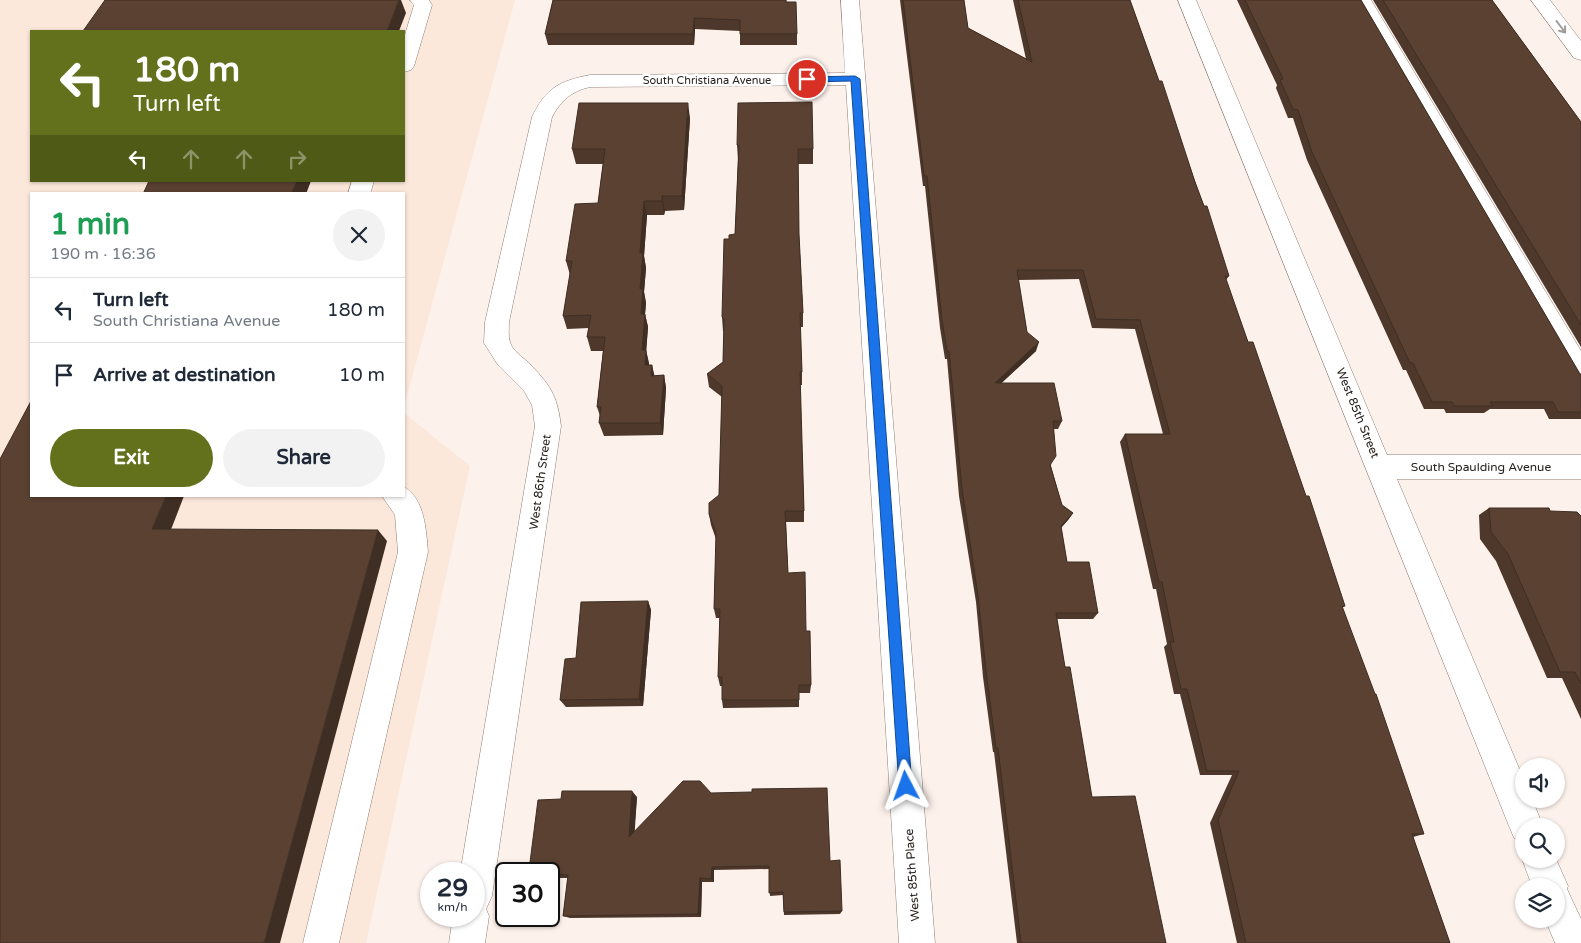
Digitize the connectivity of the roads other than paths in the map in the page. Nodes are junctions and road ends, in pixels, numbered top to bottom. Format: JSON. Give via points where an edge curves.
{"nodes":[{"id":1,"x":420,"y":0,"type":"edge"},
{"id":2,"x":850,"y":0,"type":"edge"},
{"id":3,"x":1187,"y":0,"type":"edge"},
{"id":4,"x":1362,"y":0,"type":"edge"},
{"id":5,"x":1540,"y":0,"type":"edge"},
{"id":6,"x":1581,"y":54,"type":"edge"},
{"id":7,"x":405,"y":63,"type":"edge"},
{"id":8,"x":855,"y":79,"type":"junction"},
{"id":9,"x":560,"y":91,"type":"joint"},
{"id":10,"x":1581,"y":373,"type":"edge"},
{"id":11,"x":1380,"y":467,"type":"junction"},
{"id":12,"x":1581,"y":467,"type":"edge"},
{"id":13,"x":397,"y":497,"type":"edge"},
{"id":14,"x":1523,"y":818,"type":"edge"},
{"id":15,"x":479,"y":862,"type":"edge"},
{"id":16,"x":1565,"y":924,"type":"edge"},
{"id":17,"x":469,"y":927,"type":"edge"},
{"id":18,"x":322,"y":943,"type":"edge"},
{"id":19,"x":467,"y":943,"type":"edge"},
{"id":20,"x":917,"y":943,"type":"edge"},
{"id":21,"x":1573,"y":943,"type":"edge"}],
"edges":[{"from":1,"to":7,"type":"street","via":[[422,13]]},
{"from":2,"to":8,"type":"street","name":"West 85th Place"},
{"from":3,"to":11,"type":"street","name":"West 85th Street"},
{"from":4,"to":10,"type":"street"},
{"from":5,"to":6,"type":"street","one_way":true},
{"from":8,"to":9,"type":"street","name":"South Christiana Avenue","via":[[590,81]]},
{"from":8,"to":20,"type":"street","name":"West 85th Place"},
{"from":9,"to":15,"type":"street","name":"West 86th Street","via":[[547,104],[542,117],[497,322],[497,343],[541,397],[548,426]]},
{"from":11,"to":12,"type":"street","name":"South Spaulding Avenue"},
{"from":11,"to":14,"type":"street","name":"West 85th Street"},
{"from":13,"to":18,"type":"street","via":[[412,520],[414,552]]},
{"from":16,"to":21,"type":"street"},
{"from":17,"to":19,"type":"street"}]}
